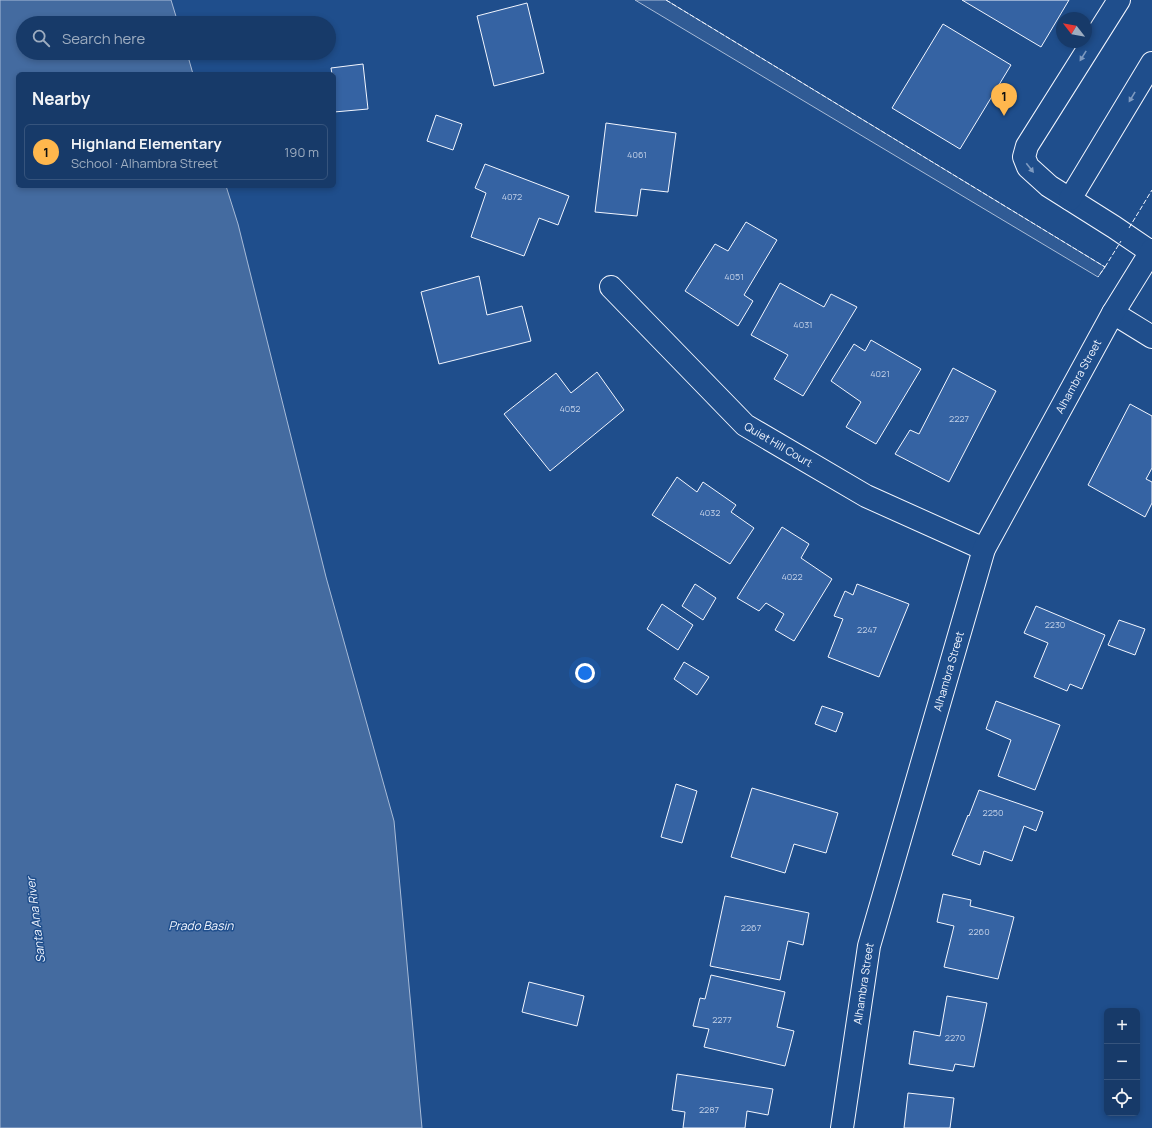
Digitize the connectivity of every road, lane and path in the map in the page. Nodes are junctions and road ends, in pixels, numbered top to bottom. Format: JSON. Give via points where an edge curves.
{"nodes":[{"id":1,"x":1119,"y":0,"type":"edge"},
{"id":2,"x":1152,"y":63,"type":"edge"},
{"id":3,"x":1070,"y":199,"type":"junction"},
{"id":4,"x":1151,"y":251,"type":"edge"},
{"id":5,"x":611,"y":286,"type":"dead end"},
{"id":6,"x":1113,"y":313,"type":"junction"},
{"id":7,"x":1152,"y":337,"type":"edge"},
{"id":8,"x":984,"y":549,"type":"junction"},
{"id":9,"x":842,"y":1128,"type":"edge"}],
"edges":[{"from":1,"to":3,"type":"street","one_way":true,"via":[[1027,146],[1024,157],[1028,167],[1038,177]]},
{"from":2,"to":3,"type":"street","one_way":true},
{"from":3,"to":4,"type":"street"},
{"from":4,"to":6,"type":"street","name":"Alhambra Street"},
{"from":5,"to":8,"type":"street","name":"Quiet Hill Court","via":[[745,425],[866,496]]},
{"from":6,"to":7,"type":"street"},
{"from":6,"to":8,"type":"street","name":"Alhambra Street"},
{"from":8,"to":9,"type":"street","name":"Alhambra Street","via":[[869,946]]}]}
